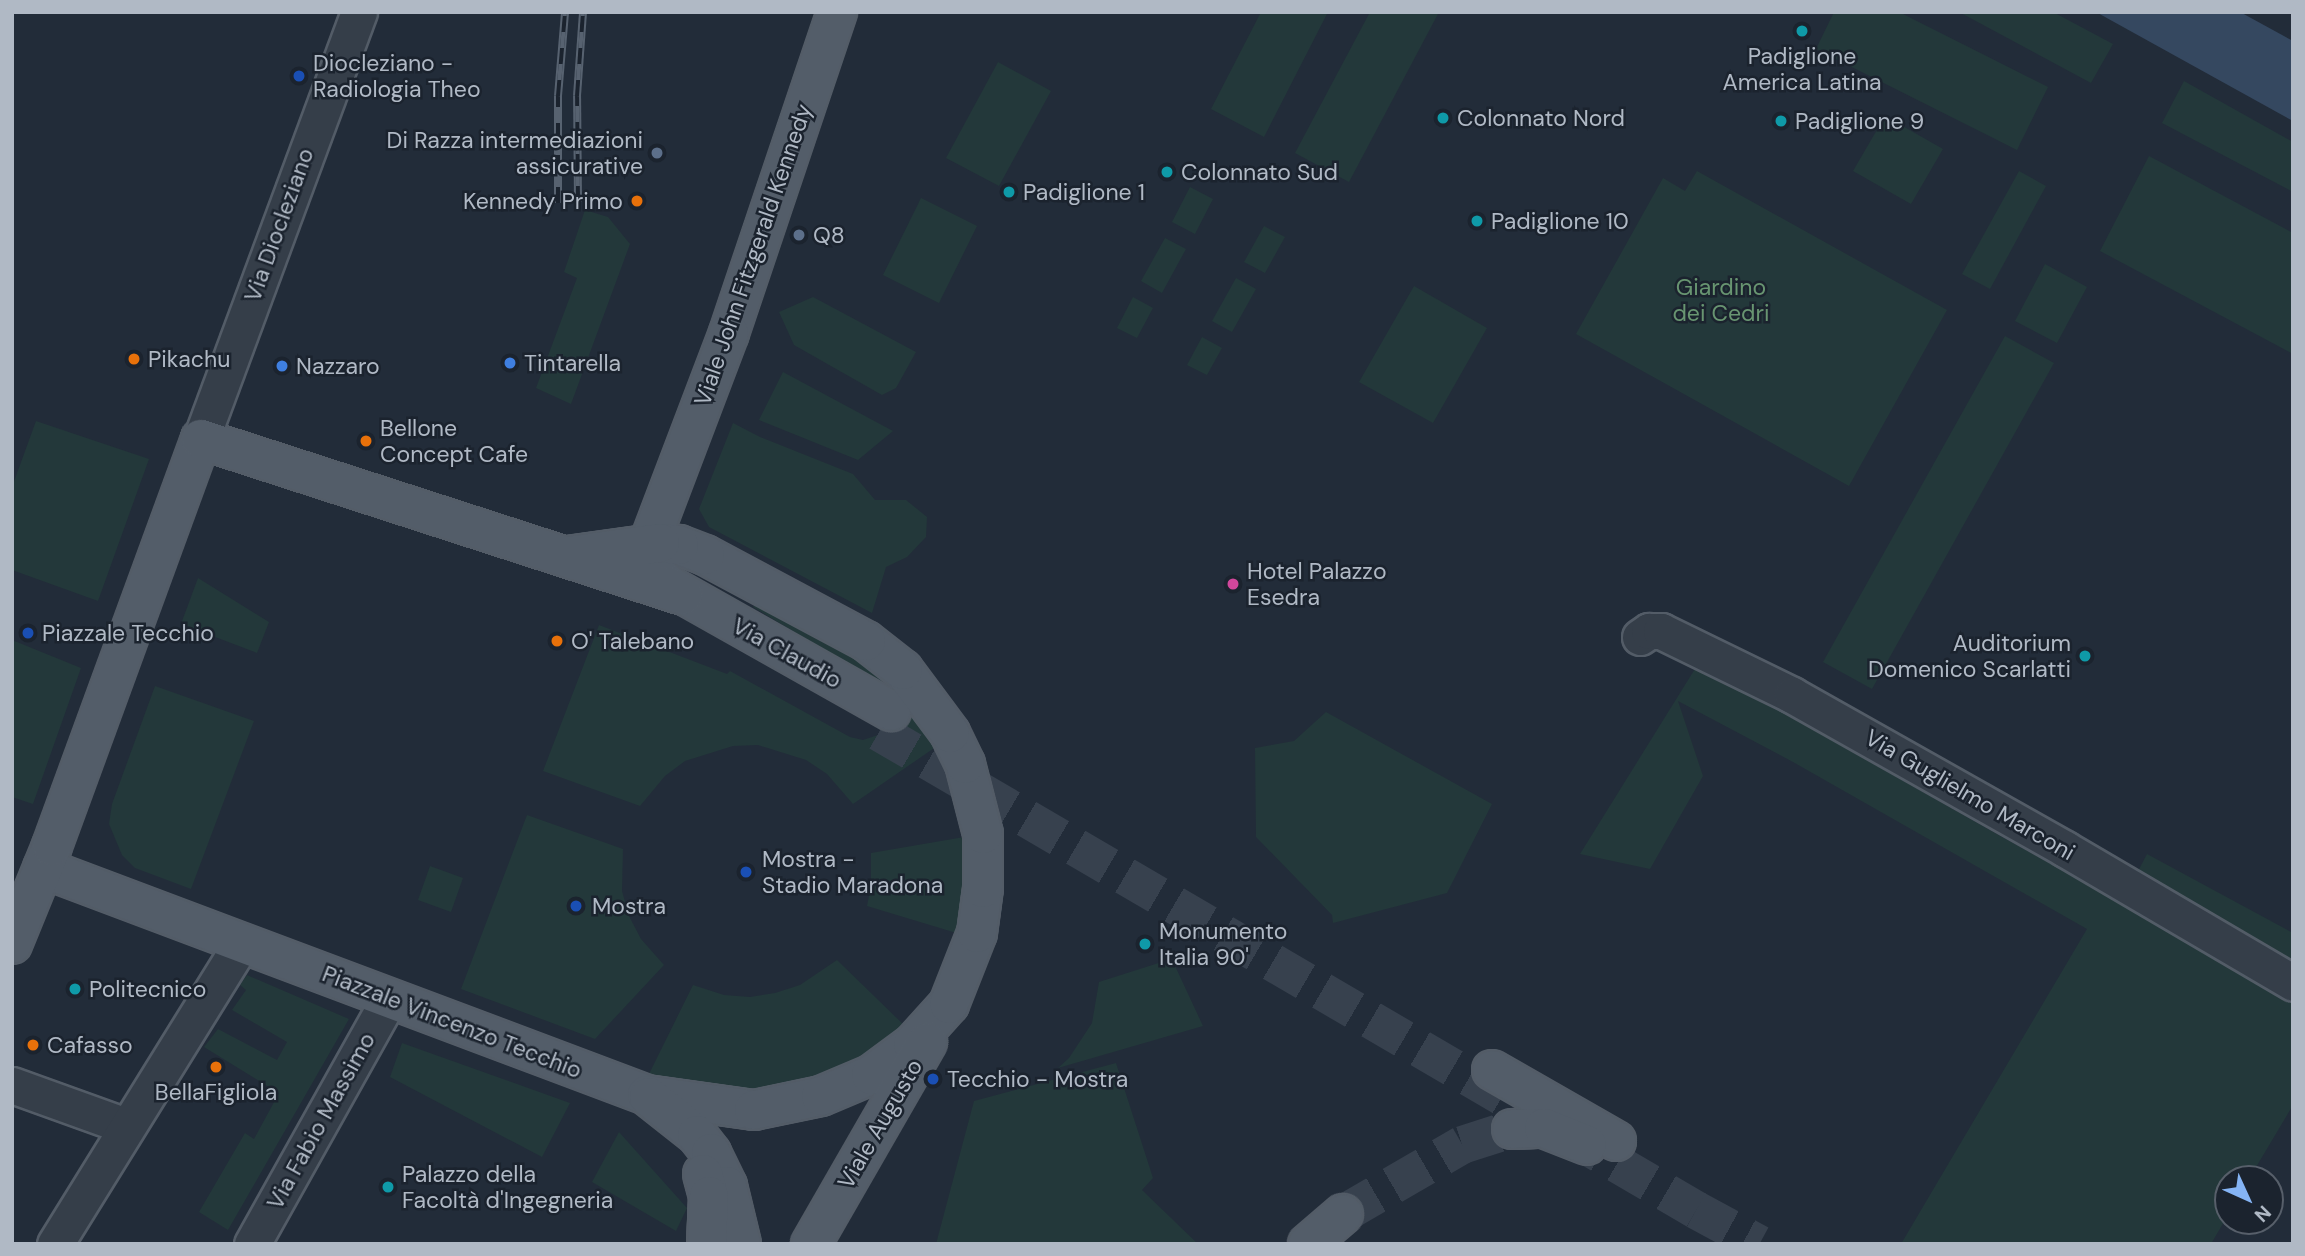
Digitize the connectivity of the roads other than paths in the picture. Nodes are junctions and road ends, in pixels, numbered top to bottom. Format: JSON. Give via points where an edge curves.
{"nodes":[{"id":1,"x":359,"y":12,"type":"edge"},
{"id":2,"x":837,"y":12,"type":"edge"},
{"id":3,"x":201,"y":439,"type":"junction"},
{"id":4,"x":668,"y":498,"type":"junction"},
{"id":5,"x":649,"y":544,"type":"junction"},
{"id":6,"x":705,"y":555,"type":"junction"},
{"id":7,"x":567,"y":556,"type":"junction"},
{"id":8,"x":677,"y":606,"type":"junction"},
{"id":9,"x":1640,"y":637,"type":"dead end"},
{"id":10,"x":885,"y":722,"type":"tunnel mouth"},
{"id":11,"x":43,"y":869,"type":"junction"},
{"id":12,"x":241,"y":943,"type":"junction"},
{"id":13,"x":12,"y":944,"type":"edge"},
{"id":14,"x":2293,"y":983,"type":"edge"},
{"id":15,"x":389,"y":999,"type":"junction"},
{"id":16,"x":949,"y":1003,"type":"junction"},
{"id":17,"x":1492,"y":1070,"type":"dead end"},
{"id":18,"x":12,"y":1084,"type":"edge"},
{"id":19,"x":659,"y":1105,"type":"junction"},
{"id":20,"x":126,"y":1126,"type":"junction"},
{"id":21,"x":1512,"y":1129,"type":"tunnel mouth"},
{"id":22,"x":1343,"y":1214,"type":"tunnel mouth"},
{"id":23,"x":733,"y":1243,"type":"edge"},
{"id":24,"x":55,"y":1244,"type":"edge"},
{"id":25,"x":252,"y":1244,"type":"edge"},
{"id":26,"x":811,"y":1244,"type":"edge"},
{"id":27,"x":1308,"y":1244,"type":"edge"}],
"edges":[{"from":1,"to":3,"type":"street","name":"Via Diocleziano"},
{"from":2,"to":4,"type":"main road","name":"Viale John Fitzgerald Kennedy"},
{"from":3,"to":7,"type":"main road","name":"Piazzale Vincenzo Tecchio"},
{"from":3,"to":11,"type":"main road"},
{"from":4,"to":5,"type":"main road","name":"Viale John Fitzgerald Kennedy"},
{"from":4,"to":6,"type":"main road","via":[[676,531],[686,544]]},
{"from":4,"to":7,"type":"main road","name":"Viale John Fitzgerald Kennedy","via":[[642,527],[621,540]]},
{"from":5,"to":6,"type":"main road","name":"Piazzale Vincenzo Tecchio","via":[[679,545]]},
{"from":5,"to":7,"type":"main road","name":"Piazzale Vincenzo Tecchio"},
{"from":5,"to":8,"type":"main road","via":[[652,569]]},
{"from":6,"to":16,"type":"main road","name":"Piazzale Vincenzo Tecchio","via":[[866,641],[903,670],[950,733],[978,807],[985,862],[977,933]]},
{"from":7,"to":8,"type":"main road","name":"Piazzale Vincenzo Tecchio"},
{"from":8,"to":10,"type":"main road","name":"Via Claudio"},
{"from":9,"to":14,"type":"street","name":"Via Guglielmo Marconi","via":[[1661,631],[1804,702]]},
{"from":11,"to":12,"type":"main road","name":"Piazzale Vincenzo Tecchio"},
{"from":11,"to":13,"type":"main road"},
{"from":12,"to":15,"type":"main road","name":"Piazzale Vincenzo Tecchio"},
{"from":12,"to":20,"type":"street"},
{"from":15,"to":19,"type":"main road","name":"Piazzale Vincenzo Tecchio"},
{"from":15,"to":25,"type":"street","name":"Via Fabio Massimo"},
{"from":16,"to":19,"type":"main road","name":"Piazzale Vincenzo Tecchio","via":[[901,1054],[859,1081],[821,1096],[754,1110]]},
{"from":16,"to":26,"type":"main road","name":"Viale Augusto"},
{"from":17,"to":21,"type":"main road","via":[[1602,1143],[1544,1128]]},
{"from":18,"to":20,"type":"street"},
{"from":19,"to":23,"type":"main road","via":[[703,1174]]},
{"from":20,"to":24,"type":"street"},
{"from":22,"to":27,"type":"main road"}]}
